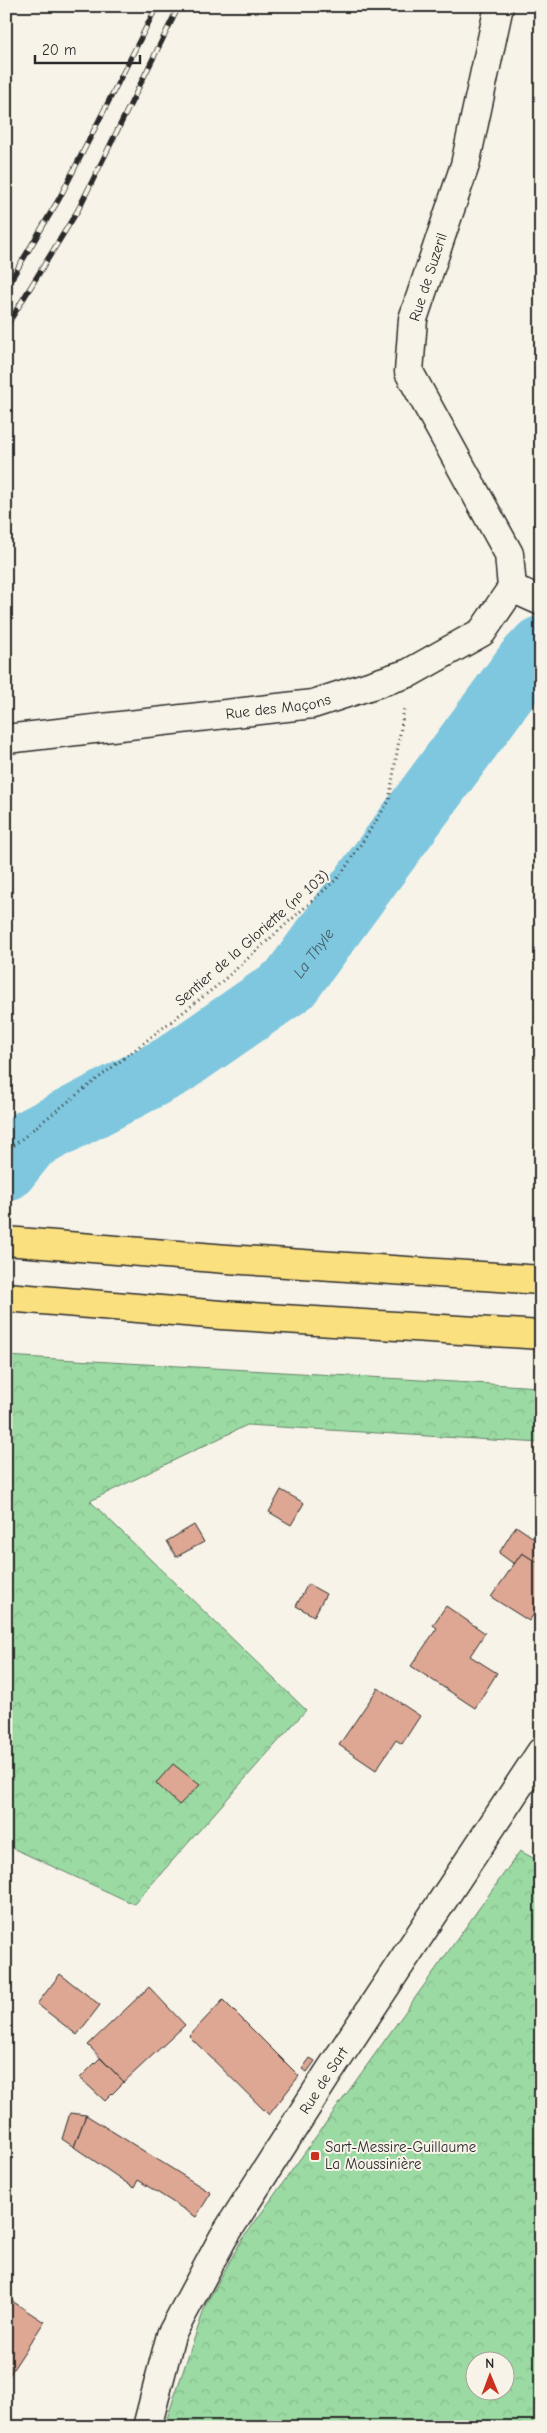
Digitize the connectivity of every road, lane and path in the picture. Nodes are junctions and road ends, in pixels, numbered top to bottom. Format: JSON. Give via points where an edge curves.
{"nodes":[{"id":1,"x":499,"y":6,"type":"edge"},
{"id":2,"x":512,"y":588,"type":"junction"},
{"id":3,"x":541,"y":600,"type":"edge"},
{"id":4,"x":409,"y":674,"type":"junction"},
{"id":5,"x":6,"y":739,"type":"edge"},
{"id":6,"x":6,"y":1152,"type":"edge"},
{"id":7,"x":6,"y":1241,"type":"edge"},
{"id":8,"x":541,"y":1280,"type":"edge"},
{"id":9,"x":6,"y":1297,"type":"edge"},
{"id":10,"x":541,"y":1335,"type":"edge"},
{"id":11,"x":541,"y":1752,"type":"edge"},
{"id":12,"x":148,"y":2426,"type":"edge"}],
"edges":[{"from":1,"to":2,"type":"street","name":"Rue de Suzeril","via":[[465,166],[413,319],[409,372],[509,554]]},
{"from":2,"to":3,"type":"street"},
{"from":2,"to":4,"type":"street","name":"Rue des Maçons","via":[[482,632]]},
{"from":4,"to":5,"type":"street","name":"Rue des Maçons","via":[[313,704]]},
{"from":4,"to":6,"type":"path","name":"Sentier de la Gloriette (nᵒ 103)","via":[[389,801],[340,876],[218,985]]},
{"from":7,"to":8,"type":"highway"},
{"from":9,"to":10,"type":"highway","via":[[221,1315]]},
{"from":11,"to":12,"type":"street","name":"Rue de Sart","via":[[223,2238],[172,2335]]}]}
